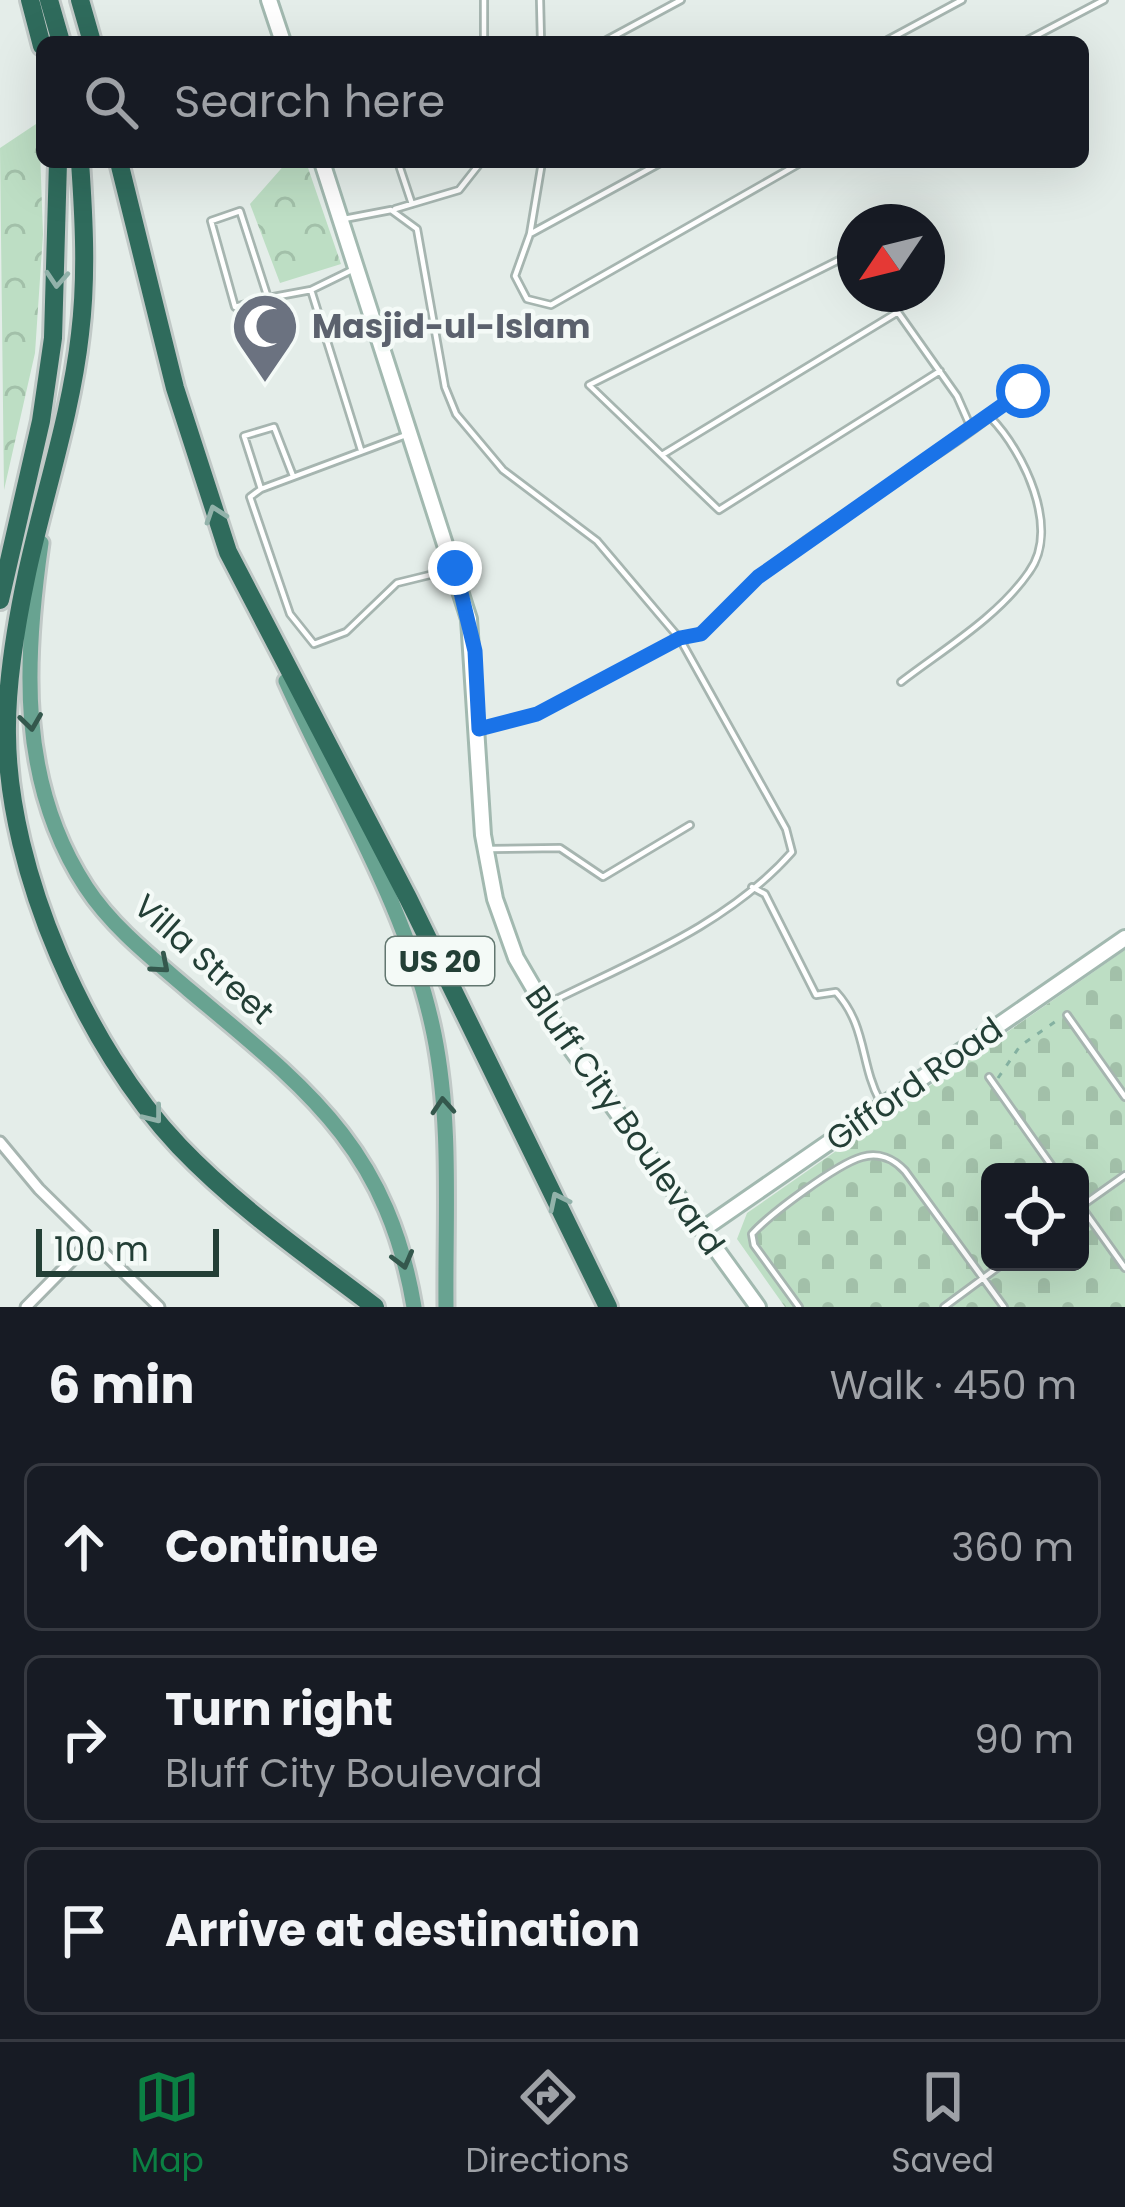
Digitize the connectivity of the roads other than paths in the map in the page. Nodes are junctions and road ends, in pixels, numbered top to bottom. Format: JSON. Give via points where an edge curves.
{"nodes":[{"id":1,"x":30,"y":0,"type":"edge"},
{"id":2,"x":49,"y":0,"type":"edge"},
{"id":3,"x":80,"y":0,"type":"edge"},
{"id":4,"x":269,"y":0,"type":"edge"},
{"id":5,"x":484,"y":0,"type":"edge"},
{"id":6,"x":539,"y":0,"type":"edge"},
{"id":7,"x":681,"y":0,"type":"edge"},
{"id":8,"x":962,"y":0,"type":"edge"},
{"id":9,"x":1104,"y":0,"type":"edge"},
{"id":10,"x":39,"y":36,"type":"edge"},
{"id":11,"x":60,"y":36,"type":"edge"},
{"id":12,"x":90,"y":36,"type":"edge"},
{"id":13,"x":277,"y":36,"type":"edge"},
{"id":14,"x":484,"y":36,"type":"edge"},
{"id":15,"x":541,"y":36,"type":"edge"},
{"id":16,"x":614,"y":36,"type":"edge"},
{"id":17,"x":895,"y":36,"type":"edge"},
{"id":18,"x":1035,"y":36,"type":"edge"},
{"id":19,"x":58,"y":168,"type":"edge"},
{"id":20,"x":80,"y":168,"type":"edge"},
{"id":21,"x":120,"y":168,"type":"edge"},
{"id":22,"x":324,"y":168,"type":"edge"},
{"id":23,"x":400,"y":168,"type":"edge"},
{"id":24,"x":476,"y":168,"type":"edge"},
{"id":25,"x":541,"y":168,"type":"edge"},
{"id":26,"x":651,"y":168,"type":"edge"},
{"id":27,"x":791,"y":168,"type":"edge"},
{"id":28,"x":412,"y":204,"type":"junction"},
{"id":29,"x":391,"y":211,"type":"junction"},
{"id":30,"x":340,"y":220,"type":"junction"},
{"id":31,"x":530,"y":234,"type":"junction"},
{"id":32,"x":837,"y":262,"type":"edge"},
{"id":33,"x":356,"y":268,"type":"junction"},
{"id":34,"x":311,"y":290,"type":"junction"},
{"id":35,"x":268,"y":298,"type":"junction"},
{"id":36,"x":898,"y":312,"type":"joint"},
{"id":37,"x":940,"y":371,"type":"junction"},
{"id":38,"x":1023,"y":391,"type":"dead end"},
{"id":39,"x":991,"y":418,"type":"junction"},
{"id":40,"x":972,"y":430,"type":"junction"},
{"id":41,"x":412,"y":433,"type":"junction"},
{"id":42,"x":361,"y":450,"type":"junction"},
{"id":43,"x":662,"y":455,"type":"junction"},
{"id":44,"x":293,"y":476,"type":"junction"},
{"id":45,"x":50,"y":481,"type":"junction"},
{"id":46,"x":261,"y":489,"type":"junction"},
{"id":47,"x":455,"y":568,"type":"junction"},
{"id":48,"x":0,"y":600,"type":"edge"},
{"id":49,"x":260,"y":622,"type":"junction"},
{"id":50,"x":680,"y":638,"type":"junction"},
{"id":51,"x":901,"y":682,"type":"dead end"},
{"id":52,"x":479,"y":729,"type":"junction"},
{"id":53,"x":0,"y":750,"type":"edge"},
{"id":54,"x":15,"y":818,"type":"junction"},
{"id":55,"x":690,"y":825,"type":"dead end"},
{"id":56,"x":485,"y":849,"type":"junction"},
{"id":57,"x":752,"y":887,"type":"junction"},
{"id":58,"x":1125,"y":938,"type":"edge"},
{"id":59,"x":542,"y":1007,"type":"junction"},
{"id":60,"x":1067,"y":1015,"type":"road end"},
{"id":61,"x":989,"y":1077,"type":"dead end"},
{"id":62,"x":1125,"y":1097,"type":"edge"},
{"id":63,"x":883,"y":1106,"type":"junction"},
{"id":64,"x":0,"y":1142,"type":"edge"},
{"id":65,"x":1050,"y":1163,"type":"edge"},
{"id":66,"x":1125,"y":1175,"type":"edge"},
{"id":67,"x":1089,"y":1200,"type":"edge"},
{"id":68,"x":1089,"y":1218,"type":"edge"},
{"id":69,"x":702,"y":1230,"type":"junction"},
{"id":70,"x":92,"y":1240,"type":"junction"},
{"id":71,"x":1125,"y":1268,"type":"edge"},
{"id":72,"x":992,"y":1271,"type":"edge"},
{"id":73,"x":983,"y":1278,"type":"junction"},
{"id":74,"x":26,"y":1307,"type":"edge"},
{"id":75,"x":159,"y":1307,"type":"edge"},
{"id":76,"x":375,"y":1307,"type":"edge"},
{"id":77,"x":414,"y":1307,"type":"edge"},
{"id":78,"x":446,"y":1307,"type":"edge"},
{"id":79,"x":608,"y":1307,"type":"edge"},
{"id":80,"x":758,"y":1307,"type":"edge"},
{"id":81,"x":799,"y":1307,"type":"edge"},
{"id":82,"x":944,"y":1307,"type":"edge"},
{"id":83,"x":1004,"y":1307,"type":"edge"}],
"edges":[{"from":1,"to":10,"type":"highway"},
{"from":2,"to":11,"type":"highway"},
{"from":3,"to":12,"type":"highway"},
{"from":4,"to":13,"type":"street"},
{"from":5,"to":14,"type":"lane"},
{"from":6,"to":15,"type":"lane"},
{"from":7,"to":16,"type":"lane"},
{"from":8,"to":17,"type":"lane"},
{"from":9,"to":18,"type":"lane"},
{"from":19,"to":48,"type":"highway","one_way":true,"via":[[53,338]]},
{"from":20,"to":45,"type":"highway","via":[[80,334]]},
{"from":49,"to":21,"type":"highway","number":"US 20","one_way":true,"via":[[228,552],[175,388]]},
{"from":22,"to":30,"type":"street","name":"Bluff City Boulevard"},
{"from":23,"to":28,"type":"lane"},
{"from":24,"to":28,"type":"lane","via":[[459,190]]},
{"from":25,"to":31,"type":"lane"},
{"from":26,"to":31,"type":"lane"},
{"from":27,"to":31,"type":"lane","via":[[551,305],[527,299],[515,276]]},
{"from":28,"to":29,"type":"lane"},
{"from":29,"to":30,"type":"lane"},
{"from":29,"to":50,"type":"lane","via":[[417,230],[456,414],[503,470],[597,541]]},
{"from":30,"to":33,"type":"street","name":"Bluff City Boulevard"},
{"from":32,"to":43,"type":"lane","via":[[589,385]]},
{"from":33,"to":34,"type":"lane"},
{"from":33,"to":41,"type":"street","name":"Bluff City Boulevard"},
{"from":34,"to":35,"type":"lane"},
{"from":34,"to":42,"type":"lane"},
{"from":35,"to":35,"type":"lane","via":[[240,211],[211,221],[235,307]]},
{"from":36,"to":37,"type":"lane"},
{"from":36,"to":43,"type":"lane"},
{"from":37,"to":40,"type":"lane"},
{"from":37,"to":43,"type":"lane","via":[[719,510]]},
{"from":38,"to":39,"type":"lane"},
{"from":39,"to":40,"type":"lane"},
{"from":39,"to":51,"type":"lane","via":[[1028,464],[1038,527],[1033,568],[993,612]]},
{"from":40,"to":50,"type":"lane","via":[[758,577],[701,634]]},
{"from":41,"to":42,"type":"lane"},
{"from":41,"to":47,"type":"street","name":"Bluff City Boulevard"},
{"from":42,"to":44,"type":"lane"},
{"from":44,"to":46,"type":"lane"},
{"from":44,"to":46,"type":"lane","via":[[274,427],[244,436]]},
{"from":45,"to":54,"type":"highway","via":[[11,670]]},
{"from":45,"to":77,"type":"main road","name":"Villa Street","one_way":true,"via":[[27,691],[39,780],[62,843],[126,935],[339,1124],[386,1205]]},
{"from":46,"to":47,"type":"lane","via":[[250,497],[290,614],[314,644],[346,632],[397,583]]},
{"from":47,"to":52,"type":"street","name":"Bluff City Boulevard","via":[[475,651]]},
{"from":78,"to":49,"type":"main road","one_way":true,"via":[[444,1108],[429,1015],[394,909]]},
{"from":79,"to":49,"type":"highway","number":"US 20","one_way":true,"via":[[408,898]]},
{"from":50,"to":52,"type":"lane","via":[[537,714]]},
{"from":50,"to":57,"type":"lane","via":[[787,829],[792,852]]},
{"from":52,"to":56,"type":"street","name":"Bluff City Boulevard"},
{"from":53,"to":54,"type":"highway"},
{"from":54,"to":76,"type":"highway","one_way":true,"via":[[63,963],[134,1089],[222,1188]]},
{"from":55,"to":56,"type":"lane","via":[[603,877],[560,848]]},
{"from":56,"to":59,"type":"street","name":"Bluff City Boulevard","via":[[504,926]]},
{"from":57,"to":59,"type":"lane","via":[[667,948]]},
{"from":57,"to":63,"type":"lane","via":[[765,895],[816,995],[836,992],[854,1016],[865,1073]]},
{"from":58,"to":63,"type":"street","name":"Gifford Road"},
{"from":59,"to":69,"type":"street","name":"Bluff City Boulevard"},
{"from":60,"to":62,"type":"lane"},
{"from":61,"to":65,"type":"lane"},
{"from":63,"to":69,"type":"street","name":"Gifford Road"},
{"from":64,"to":70,"type":"street"},
{"from":66,"to":67,"type":"lane"},
{"from":68,"to":71,"type":"lane"},
{"from":69,"to":80,"type":"street","name":"Bluff City Boulevard"},
{"from":70,"to":74,"type":"street"},
{"from":70,"to":75,"type":"street"},
{"from":72,"to":73,"type":"lane"},
{"from":73,"to":81,"type":"lane","via":[[905,1171],[880,1156],[852,1162],[751,1237]]},
{"from":73,"to":82,"type":"lane"},
{"from":73,"to":83,"type":"lane"}]}
